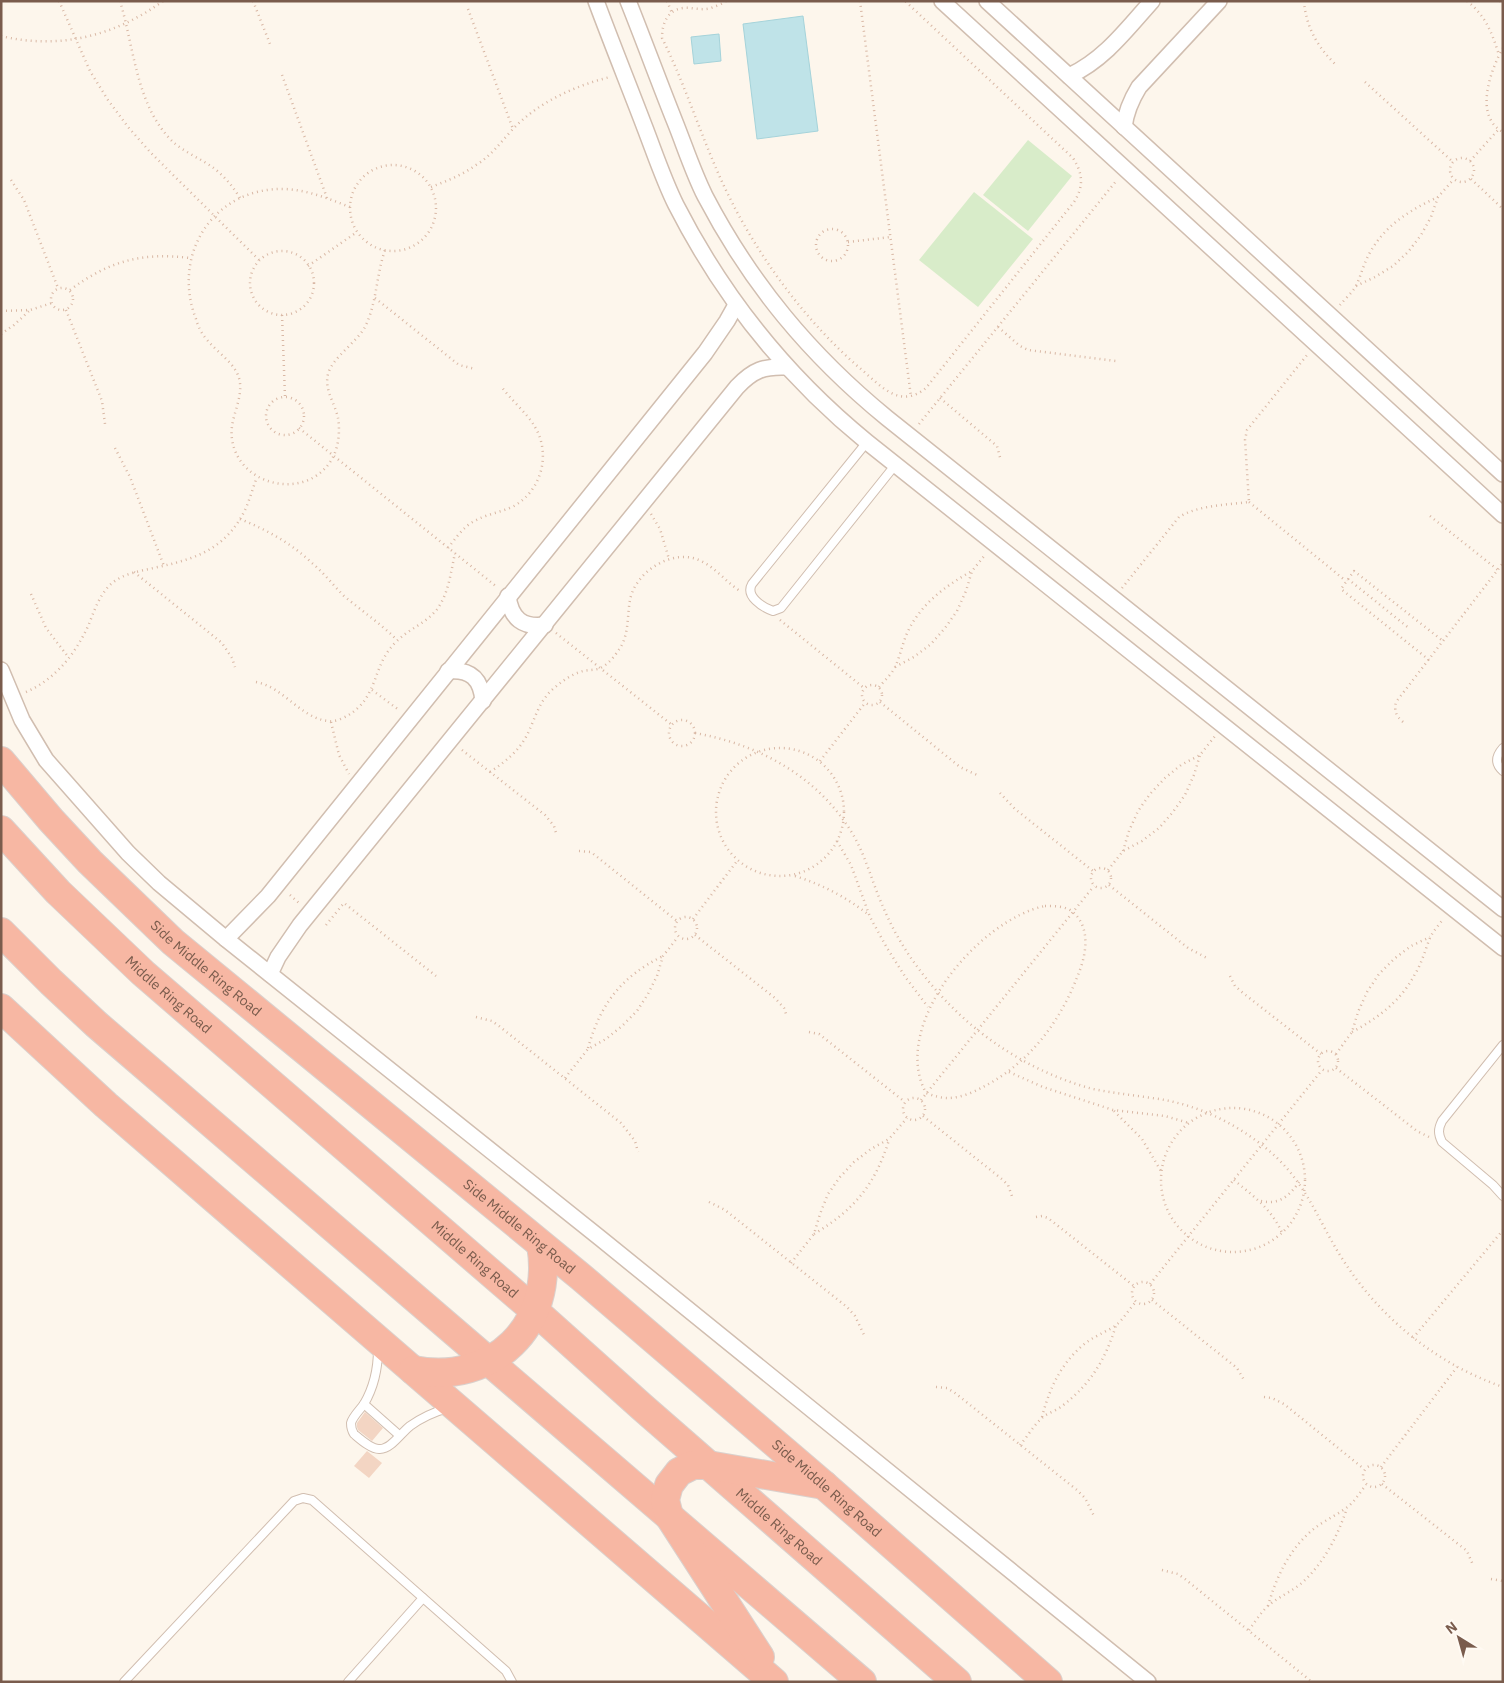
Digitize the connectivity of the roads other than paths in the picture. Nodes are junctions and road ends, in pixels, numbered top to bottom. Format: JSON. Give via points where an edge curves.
{"nodes":[{"id":1,"x":596,"y":1,"type":"edge"},
{"id":2,"x":628,"y":1,"type":"edge"},
{"id":3,"x":942,"y":1,"type":"edge"},
{"id":4,"x":987,"y":1,"type":"edge"},
{"id":5,"x":1152,"y":1,"type":"edge"},
{"id":6,"x":1219,"y":1,"type":"edge"},
{"id":7,"x":1069,"y":76,"type":"junction"},
{"id":8,"x":1124,"y":126,"type":"junction"},
{"id":9,"x":736,"y":304,"type":"junction"},
{"id":10,"x":787,"y":367,"type":"junction"},
{"id":11,"x":868,"y":442,"type":"junction"},
{"id":12,"x":896,"y":464,"type":"junction"},
{"id":13,"x":1503,"y":474,"type":"edge"},
{"id":14,"x":1502,"y":512,"type":"edge"},
{"id":15,"x":508,"y":596,"type":"junction"},
{"id":16,"x":545,"y":625,"type":"junction"},
{"id":17,"x":1,"y":670,"type":"edge"},
{"id":18,"x":448,"y":671,"type":"junction"},
{"id":19,"x":483,"y":701,"type":"junction"},
{"id":20,"x":1503,"y":748,"type":"edge"},
{"id":21,"x":1,"y":761,"type":"edge"},
{"id":22,"x":1503,"y":771,"type":"edge"},
{"id":23,"x":1,"y":830,"type":"edge"},
{"id":24,"x":1503,"y":909,"type":"edge"},
{"id":25,"x":1,"y":932,"type":"edge"},
{"id":26,"x":226,"y":939,"type":"junction"},
{"id":27,"x":1503,"y":948,"type":"edge"},
{"id":28,"x":270,"y":974,"type":"junction"},
{"id":29,"x":1,"y":1008,"type":"edge"},
{"id":30,"x":1503,"y":1045,"type":"edge"},
{"id":31,"x":1503,"y":1196,"type":"edge"},
{"id":32,"x":541,"y":1245,"type":"junction"},
{"id":33,"x":535,"y":1311,"type":"junction"},
{"id":34,"x":377,"y":1339,"type":"junction"},
{"id":35,"x":490,"y":1361,"type":"junction"},
{"id":36,"x":413,"y":1370,"type":"junction"},
{"id":37,"x":364,"y":1404,"type":"junction"},
{"id":38,"x":455,"y":1407,"type":"junction"},
{"id":39,"x":399,"y":1435,"type":"junction"},
{"id":40,"x":708,"y":1465,"type":"junction"},
{"id":41,"x":825,"y":1486,"type":"junction"},
{"id":42,"x":669,"y":1516,"type":"junction"},
{"id":43,"x":423,"y":1598,"type":"junction"},
{"id":44,"x":124,"y":1682,"type":"edge"},
{"id":45,"x":348,"y":1682,"type":"edge"},
{"id":46,"x":512,"y":1682,"type":"edge"},
{"id":47,"x":775,"y":1682,"type":"edge"},
{"id":48,"x":862,"y":1682,"type":"edge"},
{"id":49,"x":957,"y":1682,"type":"edge"},
{"id":50,"x":1048,"y":1682,"type":"edge"},
{"id":51,"x":1148,"y":1682,"type":"edge"}],
"edges":[{"from":1,"to":9,"type":"street","via":[[676,205]]},
{"from":2,"to":24,"type":"street","via":[[696,177],[722,228],[809,347],[861,397],[909,436]]},
{"from":3,"to":14,"type":"street"},
{"from":4,"to":7,"type":"street"},
{"from":5,"to":7,"type":"street","via":[[1095,62]]},
{"from":6,"to":8,"type":"street","via":[[1140,87],[1126,112]]},
{"from":7,"to":8,"type":"street"},
{"from":8,"to":13,"type":"street"},
{"from":9,"to":10,"type":"street"},
{"from":9,"to":15,"type":"street","via":[[711,345]]},
{"from":10,"to":11,"type":"street"},
{"from":10,"to":16,"type":"street","via":[[759,369],[747,376]]},
{"from":11,"to":12,"type":"street"},
{"from":11,"to":12,"type":"lane","via":[[749,588],[763,606],[773,611],[781,608]]},
{"from":12,"to":27,"type":"street"},
{"from":15,"to":16,"type":"street","via":[[515,617],[534,626]]},
{"from":15,"to":18,"type":"street"},
{"from":16,"to":19,"type":"street"},
{"from":17,"to":26,"type":"street","via":[[29,734],[46,760],[128,853]]},
{"from":18,"to":19,"type":"street","via":[[459,670],[478,681]]},
{"from":18,"to":26,"type":"street","via":[[268,896]]},
{"from":19,"to":28,"type":"street","via":[[300,925]]},
{"from":20,"to":22,"type":"lane","via":[[1496,762]]},
{"from":21,"to":32,"type":"highway","name":"Side Middle Ring Road","via":[[90,862],[173,942]]},
{"from":23,"to":33,"type":"highway","name":"Middle Ring Road","via":[[65,899],[143,973]]},
{"from":25,"to":35,"type":"highway","via":[[96,1024]]},
{"from":26,"to":28,"type":"street"},
{"from":28,"to":51,"type":"street"},
{"from":29,"to":34,"type":"highway","via":[[106,1105]]},
{"from":30,"to":31,"type":"lane","via":[[1439,1128],[1442,1142]]},
{"from":32,"to":33,"type":"highway","via":[[544,1278]]},
{"from":32,"to":41,"type":"highway","name":"Side Middle Ring Road"},
{"from":33,"to":35,"type":"highway","via":[[512,1344]]},
{"from":33,"to":40,"type":"highway","name":"Middle Ring Road"},
{"from":34,"to":36,"type":"highway"},
{"from":34,"to":37,"type":"lane","via":[[376,1372]]},
{"from":35,"to":36,"type":"highway","via":[[452,1373]]},
{"from":35,"to":42,"type":"highway"},
{"from":36,"to":38,"type":"highway"},
{"from":37,"to":39,"type":"lane"},
{"from":37,"to":39,"type":"lane","via":[[352,1420],[354,1434],[378,1449],[389,1446]]},
{"from":38,"to":39,"type":"lane","via":[[420,1420]]},
{"from":38,"to":47,"type":"highway"},
{"from":40,"to":41,"type":"highway"},
{"from":40,"to":42,"type":"highway","via":[[692,1465],[679,1472],[669,1485],[665,1500]]},
{"from":40,"to":49,"type":"highway","name":"Middle Ring Road"},
{"from":41,"to":50,"type":"highway","name":"Side Middle Ring Road"},
{"from":42,"to":47,"type":"highway"},
{"from":42,"to":48,"type":"highway"},
{"from":43,"to":44,"type":"lane","via":[[312,1500],[298,1498]]},
{"from":43,"to":45,"type":"lane"},
{"from":43,"to":46,"type":"lane","via":[[506,1671]]}]}
